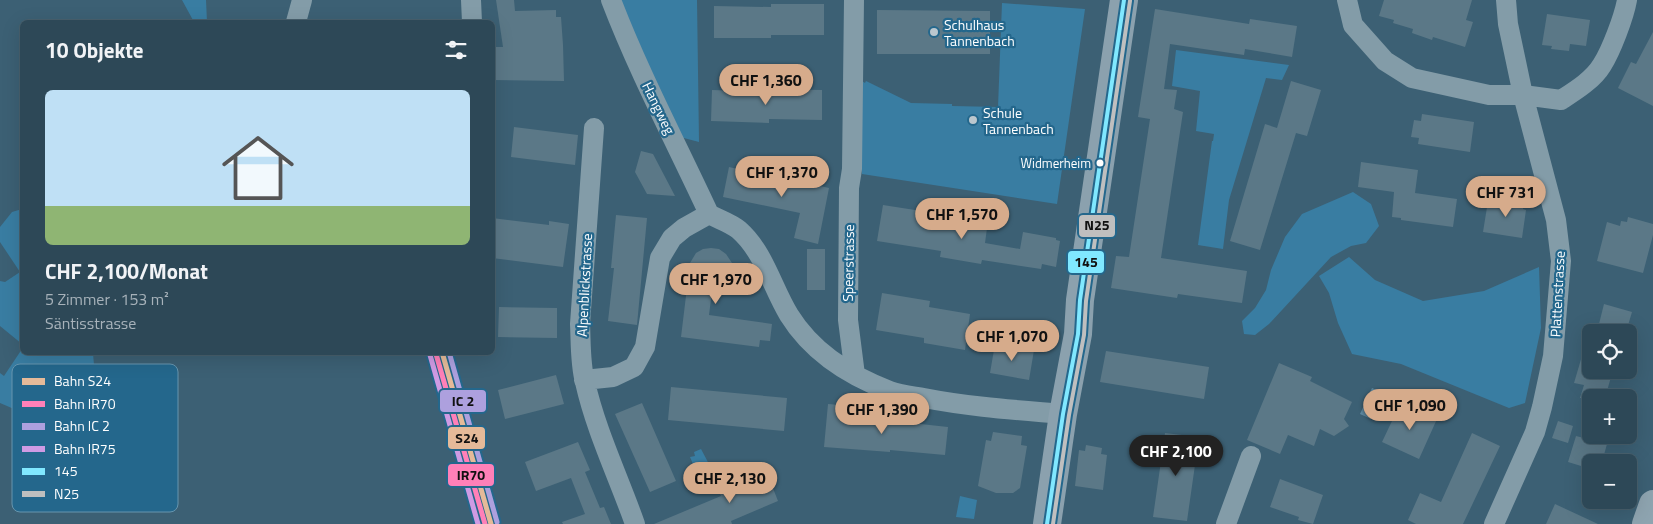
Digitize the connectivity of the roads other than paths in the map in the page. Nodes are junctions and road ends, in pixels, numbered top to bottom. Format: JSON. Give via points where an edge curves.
{"nodes":[{"id":1,"x":302,"y":0,"type":"edge"},
{"id":2,"x":471,"y":0,"type":"edge"},
{"id":3,"x":611,"y":0,"type":"edge"},
{"id":4,"x":854,"y":0,"type":"edge"},
{"id":5,"x":1124,"y":0,"type":"edge"},
{"id":6,"x":1347,"y":0,"type":"edge"},
{"id":7,"x":1506,"y":0,"type":"edge"},
{"id":8,"x":1627,"y":0,"type":"edge"},
{"id":9,"x":297,"y":20,"type":"edge"},
{"id":10,"x":472,"y":20,"type":"edge"},
{"id":11,"x":1523,"y":96,"type":"junction"},
{"id":12,"x":594,"y":128,"type":"dead end"},
{"id":13,"x":709,"y":214,"type":"junction"},
{"id":14,"x":855,"y":375,"type":"junction"},
{"id":15,"x":584,"y":380,"type":"junction"},
{"id":16,"x":1063,"y":414,"type":"junction"},
{"id":17,"x":1251,"y":456,"type":"dead end"},
{"id":18,"x":1653,"y":504,"type":"edge"},
{"id":19,"x":635,"y":524,"type":"edge"},
{"id":20,"x":1047,"y":524,"type":"edge"},
{"id":21,"x":1226,"y":524,"type":"edge"},
{"id":22,"x":1494,"y":524,"type":"edge"},
{"id":23,"x":1646,"y":524,"type":"edge"}],
"edges":[{"from":1,"to":9,"type":"street"},
{"from":2,"to":10,"type":"street"},
{"from":3,"to":13,"type":"street","name":"Hangweg","via":[[628,45]]},
{"from":4,"to":14,"type":"street","name":"Speerstrasse","via":[[848,320]]},
{"from":5,"to":16,"type":"main road","via":[[1080,300],[1078,334]]},
{"from":6,"to":11,"type":"street","via":[[1353,25],[1385,61],[1412,78],[1489,95]]},
{"from":7,"to":11,"type":"street","name":"Plattenstrasse"},
{"from":8,"to":11,"type":"street","via":[[1625,13],[1602,66],[1583,85],[1561,100]]},
{"from":11,"to":22,"type":"street","name":"Plattenstrasse","via":[[1556,220],[1561,261],[1553,356],[1542,407],[1535,432]]},
{"from":12,"to":15,"type":"street","name":"Alpenblickstrasse","via":[[580,324]]},
{"from":13,"to":14,"type":"street","via":[[738,230],[756,249],[789,315],[816,348]]},
{"from":13,"to":15,"type":"street","via":[[672,238],[660,258],[645,347],[634,367],[613,377]]},
{"from":14,"to":16,"type":"street","via":[[892,392],[932,400]]},
{"from":15,"to":19,"type":"street","name":"Alpenblickstrasse","via":[[598,429]]},
{"from":16,"to":20,"type":"main road"},
{"from":17,"to":21,"type":"street"},
{"from":18,"to":23,"type":"main road"}]}
